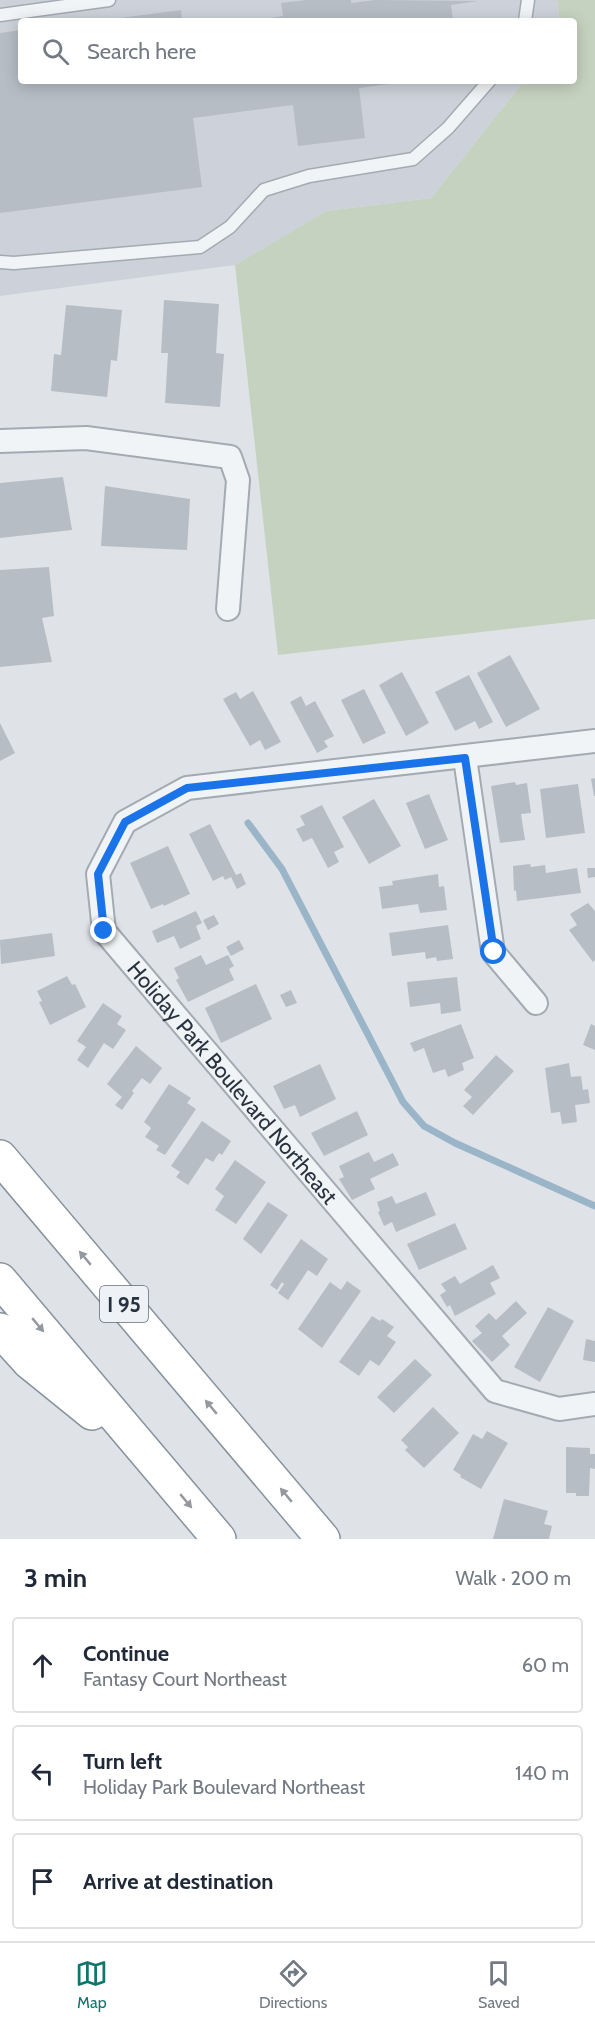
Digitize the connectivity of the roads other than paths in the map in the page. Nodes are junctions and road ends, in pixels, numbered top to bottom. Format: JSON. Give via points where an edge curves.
{"nodes":[{"id":1,"x":109,"y":0,"type":"edge"},
{"id":2,"x":528,"y":0,"type":"edge"},
{"id":3,"x":0,"y":15,"type":"edge"},
{"id":4,"x":525,"y":18,"type":"edge"},
{"id":5,"x":486,"y":84,"type":"edge"},
{"id":6,"x":0,"y":262,"type":"edge"},
{"id":7,"x":0,"y":441,"type":"edge"},
{"id":8,"x":228,"y":609,"type":"dead end"},
{"id":9,"x":595,"y":741,"type":"edge"},
{"id":10,"x":465,"y":758,"type":"junction"},
{"id":11,"x":536,"y":1003,"type":"dead end"},
{"id":12,"x":0,"y":1157,"type":"edge"},
{"id":13,"x":0,"y":1280,"type":"edge"},
{"id":14,"x":0,"y":1330,"type":"edge"},
{"id":15,"x":595,"y":1404,"type":"edge"},
{"id":16,"x":154,"y":1463,"type":"junction"},
{"id":17,"x":219,"y":1539,"type":"edge"},
{"id":18,"x":323,"y":1539,"type":"edge"}],
"edges":[{"from":1,"to":3,"type":"lane"},
{"from":2,"to":4,"type":"lane"},
{"from":5,"to":6,"type":"lane","via":[[448,128],[413,159],[309,176],[264,190],[230,227],[200,247]]},
{"from":7,"to":8,"type":"street","via":[[86,438],[230,458],[238,480]]},
{"from":9,"to":10,"type":"street","name":"Holiday Park Boulevard Northeast"},
{"from":10,"to":11,"type":"street","via":[[494,952]]},
{"from":10,"to":15,"type":"street","name":"Holiday Park Boulevard Northeast","via":[[187,788],[125,822],[98,874],[104,931],[495,1391],[560,1409]]},
{"from":18,"to":12,"type":"highway","number":"I 95","one_way":true},
{"from":13,"to":16,"type":"highway","one_way":true},
{"from":14,"to":16,"type":"highway","via":[[29,1362]]},
{"from":16,"to":17,"type":"highway","one_way":true}]}
